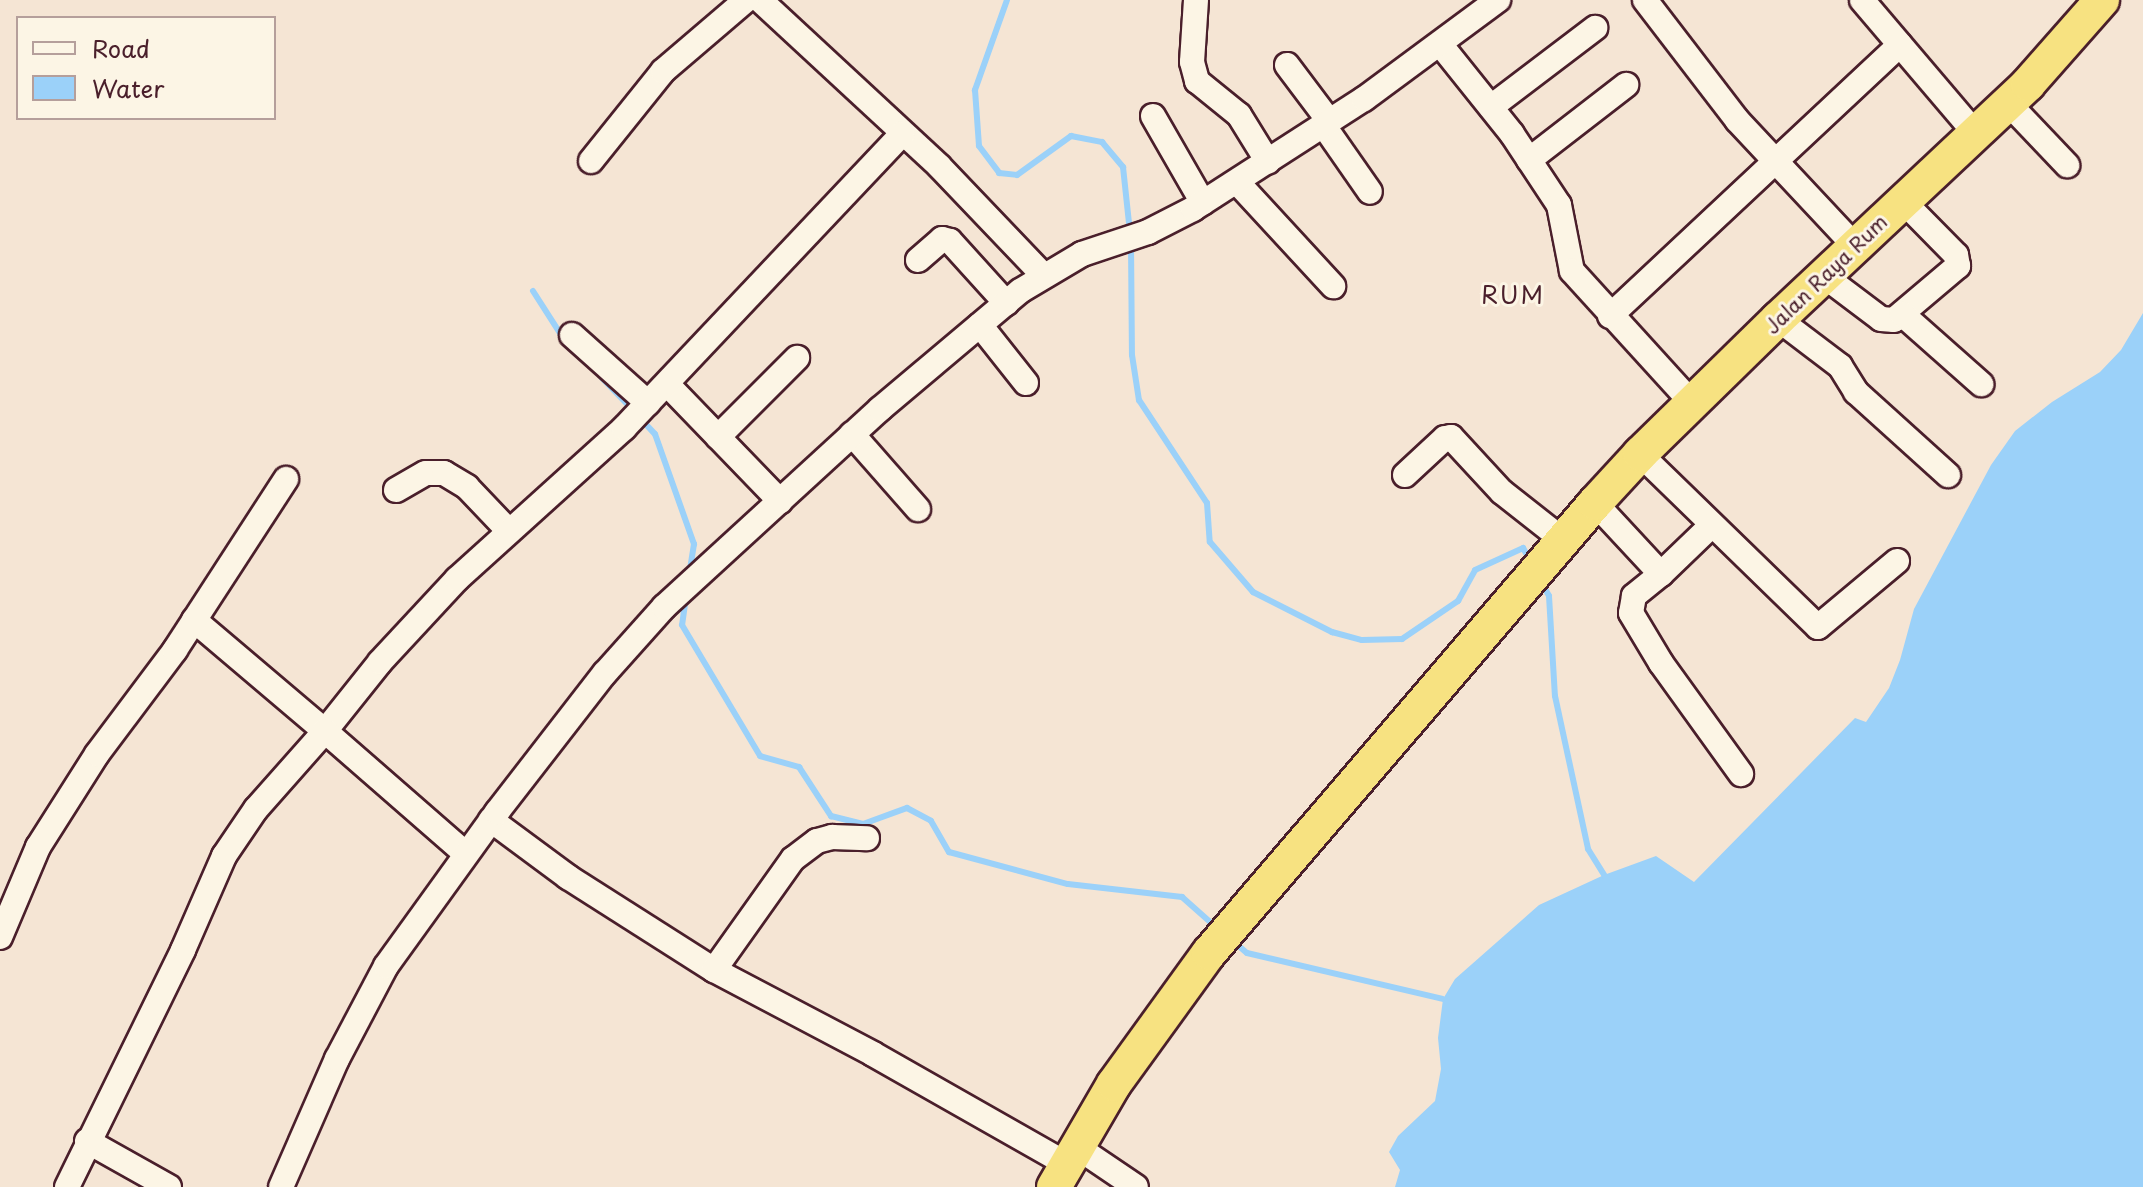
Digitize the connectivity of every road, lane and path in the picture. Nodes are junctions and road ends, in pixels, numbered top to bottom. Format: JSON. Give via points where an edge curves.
{"nodes":[{"id":1,"x":746,"y":0,"type":"edge"},
{"id":2,"x":760,"y":0,"type":"edge"},
{"id":3,"x":1196,"y":0,"type":"edge"},
{"id":4,"x":1498,"y":0,"type":"edge"},
{"id":5,"x":1645,"y":0,"type":"edge"},
{"id":6,"x":1862,"y":0,"type":"edge"},
{"id":7,"x":2102,"y":0,"type":"edge"},
{"id":8,"x":1595,"y":28,"type":"dead end"},
{"id":9,"x":1440,"y":44,"type":"junction"},
{"id":10,"x":1900,"y":45,"type":"junction"},
{"id":11,"x":1287,"y":65,"type":"dead end"},
{"id":12,"x":1626,"y":85,"type":"dead end"},
{"id":13,"x":2008,"y":103,"type":"junction"},
{"id":14,"x":1491,"y":107,"type":"junction"},
{"id":15,"x":1153,"y":116,"type":"dead end"},
{"id":16,"x":1327,"y":124,"type":"junction"},
{"id":17,"x":902,"y":134,"type":"junction"},
{"id":18,"x":1976,"y":134,"type":"junction"},
{"id":19,"x":1529,"y":160,"type":"junction"},
{"id":20,"x":591,"y":161,"type":"dead end"},
{"id":21,"x":1268,"y":162,"type":"junction"},
{"id":22,"x":1775,"y":164,"type":"junction"},
{"id":23,"x":2067,"y":165,"type":"dead end"},
{"id":24,"x":1237,"y":182,"type":"junction"},
{"id":25,"x":1370,"y":192,"type":"dead end"},
{"id":26,"x":1903,"y":201,"type":"junction"},
{"id":27,"x":1203,"y":203,"type":"junction"},
{"id":28,"x":1855,"y":246,"type":"junction"},
{"id":29,"x":918,"y":260,"type":"dead end"},
{"id":30,"x":1043,"y":275,"type":"junction"},
{"id":31,"x":1824,"y":276,"type":"junction"},
{"id":32,"x":1333,"y":286,"type":"dead end"},
{"id":33,"x":1006,"y":303,"type":"junction"},
{"id":34,"x":1902,"y":314,"type":"junction"},
{"id":35,"x":1610,"y":316,"type":"junction"},
{"id":36,"x":1778,"y":319,"type":"junction"},
{"id":37,"x":980,"y":325,"type":"junction"},
{"id":38,"x":572,"y":335,"type":"dead end"},
{"id":39,"x":797,"y":358,"type":"dead end"},
{"id":40,"x":1026,"y":383,"type":"dead end"},
{"id":41,"x":667,"y":384,"type":"junction"},
{"id":42,"x":1981,"y":384,"type":"dead end"},
{"id":43,"x":1692,"y":403,"type":"junction"},
{"id":44,"x":645,"y":407,"type":"junction"},
{"id":45,"x":852,"y":434,"type":"junction"},
{"id":46,"x":718,"y":437,"type":"junction"},
{"id":47,"x":1640,"y":454,"type":"junction"},
{"id":48,"x":1405,"y":475,"type":"dead end"},
{"id":49,"x":1948,"y":475,"type":"dead end"},
{"id":50,"x":286,"y":479,"type":"dead end"},
{"id":51,"x":396,"y":490,"type":"dead end"},
{"id":52,"x":780,"y":501,"type":"junction"},
{"id":53,"x":1595,"y":503,"type":"junction"},
{"id":54,"x":918,"y":509,"type":"dead end"},
{"id":55,"x":1712,"y":525,"type":"junction"},
{"id":56,"x":508,"y":530,"type":"junction"},
{"id":57,"x":1558,"y":547,"type":"junction"},
{"id":58,"x":1897,"y":561,"type":"dead end"},
{"id":59,"x":1661,"y":574,"type":"junction"},
{"id":60,"x":194,"y":620,"type":"junction"},
{"id":61,"x":325,"y":731,"type":"junction"},
{"id":62,"x":1741,"y":774,"type":"dead end"},
{"id":63,"x":491,"y":820,"type":"junction"},
{"id":64,"x":867,"y":838,"type":"dead end"},
{"id":65,"x":465,"y":853,"type":"junction"},
{"id":66,"x":0,"y":937,"type":"edge"},
{"id":67,"x":714,"y":970,"type":"junction"},
{"id":68,"x":87,"y":1141,"type":"junction"},
{"id":69,"x":1066,"y":1166,"type":"edge"},
{"id":70,"x":67,"y":1187,"type":"edge"},
{"id":71,"x":169,"y":1187,"type":"edge"},
{"id":72,"x":281,"y":1187,"type":"edge"},
{"id":73,"x":1136,"y":1187,"type":"edge"}],
"edges":[{"from":1,"to":20,"type":"street","via":[[663,71]]},
{"from":2,"to":17,"type":"street"},
{"from":3,"to":21,"type":"street","via":[[1192,62],[1197,81],[1239,115]]},
{"from":4,"to":9,"type":"street"},
{"from":5,"to":22,"type":"street"},
{"from":6,"to":10,"type":"street"},
{"from":7,"to":13,"type":"highway","name":"Jalan Raya Rum"},
{"from":8,"to":14,"type":"street"},
{"from":9,"to":14,"type":"street"},
{"from":9,"to":16,"type":"street"},
{"from":10,"to":18,"type":"street"},
{"from":10,"to":22,"type":"street"},
{"from":11,"to":16,"type":"street"},
{"from":12,"to":19,"type":"street"},
{"from":13,"to":18,"type":"highway","name":"Jalan Raya Rum"},
{"from":13,"to":23,"type":"street"},
{"from":14,"to":19,"type":"street"},
{"from":15,"to":27,"type":"street"},
{"from":16,"to":21,"type":"street"},
{"from":16,"to":25,"type":"street"},
{"from":17,"to":30,"type":"street","via":[[961,187]]},
{"from":17,"to":41,"type":"street"},
{"from":18,"to":26,"type":"highway","name":"Jalan Raya Rum"},
{"from":19,"to":35,"type":"street","via":[[1559,205],[1572,271]]},
{"from":21,"to":24,"type":"street"},
{"from":22,"to":28,"type":"street"},
{"from":22,"to":35,"type":"street"},
{"from":24,"to":27,"type":"street"},
{"from":24,"to":32,"type":"street"},
{"from":26,"to":28,"type":"highway","name":"Jalan Raya Rum"},
{"from":26,"to":34,"type":"street","via":[[1959,262]]},
{"from":27,"to":30,"type":"street","via":[[1169,223],[1104,245]]},
{"from":28,"to":31,"type":"highway","name":"Jalan Raya Rum"},
{"from":29,"to":33,"type":"street","via":[[942,239],[950,241]]},
{"from":30,"to":33,"type":"street"},
{"from":31,"to":34,"type":"street","via":[[1881,319]]},
{"from":31,"to":36,"type":"highway","name":"Jalan Raya Rum"},
{"from":33,"to":37,"type":"street"},
{"from":34,"to":42,"type":"street"},
{"from":35,"to":43,"type":"street"},
{"from":36,"to":43,"type":"highway","name":"Jalan Raya Rum"},
{"from":36,"to":49,"type":"street","via":[[1840,366],[1852,387]]},
{"from":37,"to":40,"type":"street"},
{"from":37,"to":45,"type":"street"},
{"from":38,"to":44,"type":"street"},
{"from":39,"to":46,"type":"street"},
{"from":41,"to":44,"type":"street"},
{"from":41,"to":46,"type":"street"},
{"from":43,"to":47,"type":"highway","name":"Jalan Raya Rum"},
{"from":44,"to":56,"type":"street"},
{"from":45,"to":52,"type":"street"},
{"from":45,"to":54,"type":"street"},
{"from":46,"to":52,"type":"street"},
{"from":47,"to":53,"type":"highway","name":"Jalan Raya Rum"},
{"from":47,"to":55,"type":"street"},
{"from":48,"to":57,"type":"street","via":[[1451,437]]},
{"from":50,"to":60,"type":"street"},
{"from":51,"to":56,"type":"street","via":[[426,473],[444,473],[467,487]]},
{"from":52,"to":63,"type":"street","via":[[664,607],[605,673]]},
{"from":53,"to":57,"type":"highway","name":"Jalan Raya Rum"},
{"from":53,"to":59,"type":"street"},
{"from":55,"to":58,"type":"street","via":[[1818,627]]},
{"from":55,"to":59,"type":"street"},
{"from":56,"to":61,"type":"street","via":[[380,662]]},
{"from":57,"to":69,"type":"highway","name":"Jalan Raya Rum","via":[[1209,953],[1132,1058]]},
{"from":59,"to":62,"type":"street","via":[[1634,596],[1631,613]]},
{"from":60,"to":61,"type":"street"},
{"from":60,"to":66,"type":"street","via":[[97,754],[38,847]]},
{"from":61,"to":65,"type":"street"},
{"from":61,"to":68,"type":"street","via":[[256,809],[224,856]]},
{"from":63,"to":65,"type":"street"},
{"from":63,"to":67,"type":"street","via":[[568,877]]},
{"from":64,"to":67,"type":"street","via":[[817,841],[793,859]]},
{"from":65,"to":72,"type":"street","via":[[386,966],[337,1059]]},
{"from":67,"to":69,"type":"street"},
{"from":68,"to":70,"type":"street"},
{"from":68,"to":71,"type":"street"},
{"from":69,"to":73,"type":"street"}]}
